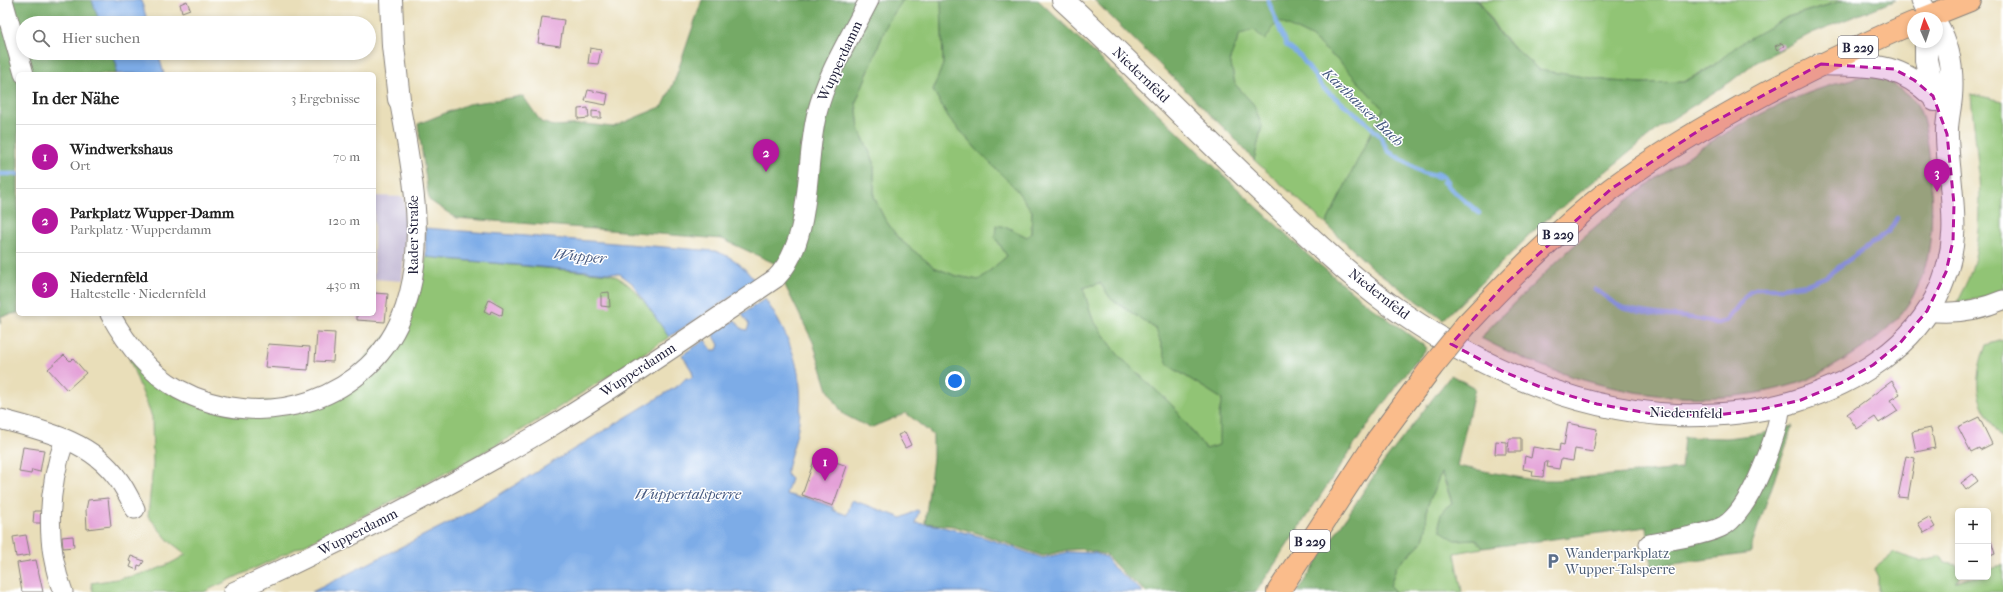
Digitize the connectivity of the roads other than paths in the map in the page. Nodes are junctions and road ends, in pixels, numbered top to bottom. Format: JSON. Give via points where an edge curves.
{"nodes":[{"id":1,"x":4,"y":0,"type":"edge"},
{"id":2,"x":390,"y":0,"type":"edge"},
{"id":3,"x":869,"y":0,"type":"edge"},
{"id":4,"x":1063,"y":0,"type":"edge"},
{"id":5,"x":1970,"y":0,"type":"edge"},
{"id":6,"x":1939,"y":12,"type":"edge"},
{"id":7,"x":1907,"y":26,"type":"edge"},
{"id":8,"x":1943,"y":42,"type":"edge"},
{"id":9,"x":16,"y":44,"type":"edge"},
{"id":10,"x":1926,"y":48,"type":"edge"},
{"id":11,"x":20,"y":60,"type":"edge"},
{"id":12,"x":1821,"y":64,"type":"junction"},
{"id":13,"x":23,"y":72,"type":"edge"},
{"id":14,"x":1933,"y":96,"type":"junction"},
{"id":15,"x":400,"y":99,"type":"joint"},
{"id":16,"x":1947,"y":134,"type":"junction"},
{"id":17,"x":2003,"y":300,"type":"edge"},
{"id":18,"x":1928,"y":311,"type":"junction"},
{"id":19,"x":111,"y":316,"type":"edge"},
{"id":20,"x":1781,"y":406,"type":"junction"},
{"id":21,"x":0,"y":419,"type":"edge"},
{"id":22,"x":65,"y":439,"type":"junction"},
{"id":23,"x":135,"y":509,"type":"dead end"},
{"id":24,"x":1649,"y":544,"type":"dead end"},
{"id":25,"x":63,"y":592,"type":"edge"},
{"id":26,"x":233,"y":592,"type":"edge"},
{"id":27,"x":1278,"y":592,"type":"edge"}],
"edges":[{"from":1,"to":9,"type":"street"},
{"from":2,"to":15,"type":"street","name":"Rader Straße"},
{"from":3,"to":26,"type":"street","name":"Wupperdamm","via":[[824,92],[812,140],[804,212],[788,263],[776,278],[552,425],[473,471],[329,547]]},
{"from":4,"to":20,"type":"street","name":"Niedernfeld","via":[[1318,245],[1402,314],[1471,356],[1538,386],[1597,404],[1632,411],[1716,415]]},
{"from":5,"to":6,"type":"main road","number":"B 229"},
{"from":7,"to":12,"type":"main road","number":"B 229"},
{"from":8,"to":16,"type":"street","name":"Niedernfeld","via":[[1950,58],[1951,95]]},
{"from":10,"to":14,"type":"street","name":"Niedernfeld"},
{"from":11,"to":13,"type":"street"},
{"from":12,"to":14,"type":"street","via":[[1874,66],[1894,70],[1914,80]]},
{"from":12,"to":27,"type":"main road","number":"B 229","bridge":true,"via":[[1660,154],[1611,189],[1502,286],[1431,368],[1378,439]]},
{"from":14,"to":16,"type":"street","name":"Niedernfeld"},
{"from":15,"to":19,"type":"street","name":"Rader Straße","via":[[410,159],[416,223],[413,280],[404,310],[387,344],[363,372],[316,399],[282,409],[238,409],[222,406],[178,389],[154,372],[130,347]]},
{"from":16,"to":18,"type":"street","name":"Niedernfeld","via":[[1954,204],[1953,240],[1946,272]]},
{"from":17,"to":18,"type":"street","via":[[1990,306],[1961,312]]},
{"from":18,"to":20,"type":"street","name":"Niedernfeld","via":[[1900,343],[1873,365],[1836,386]]},
{"from":20,"to":24,"type":"street","via":[[1777,428],[1756,483],[1735,516],[1725,525],[1713,530]]},
{"from":21,"to":22,"type":"street"},
{"from":22,"to":23,"type":"street","via":[[104,462],[118,479]]},
{"from":22,"to":25,"type":"street","via":[[57,461],[51,504],[54,563]]}]}
